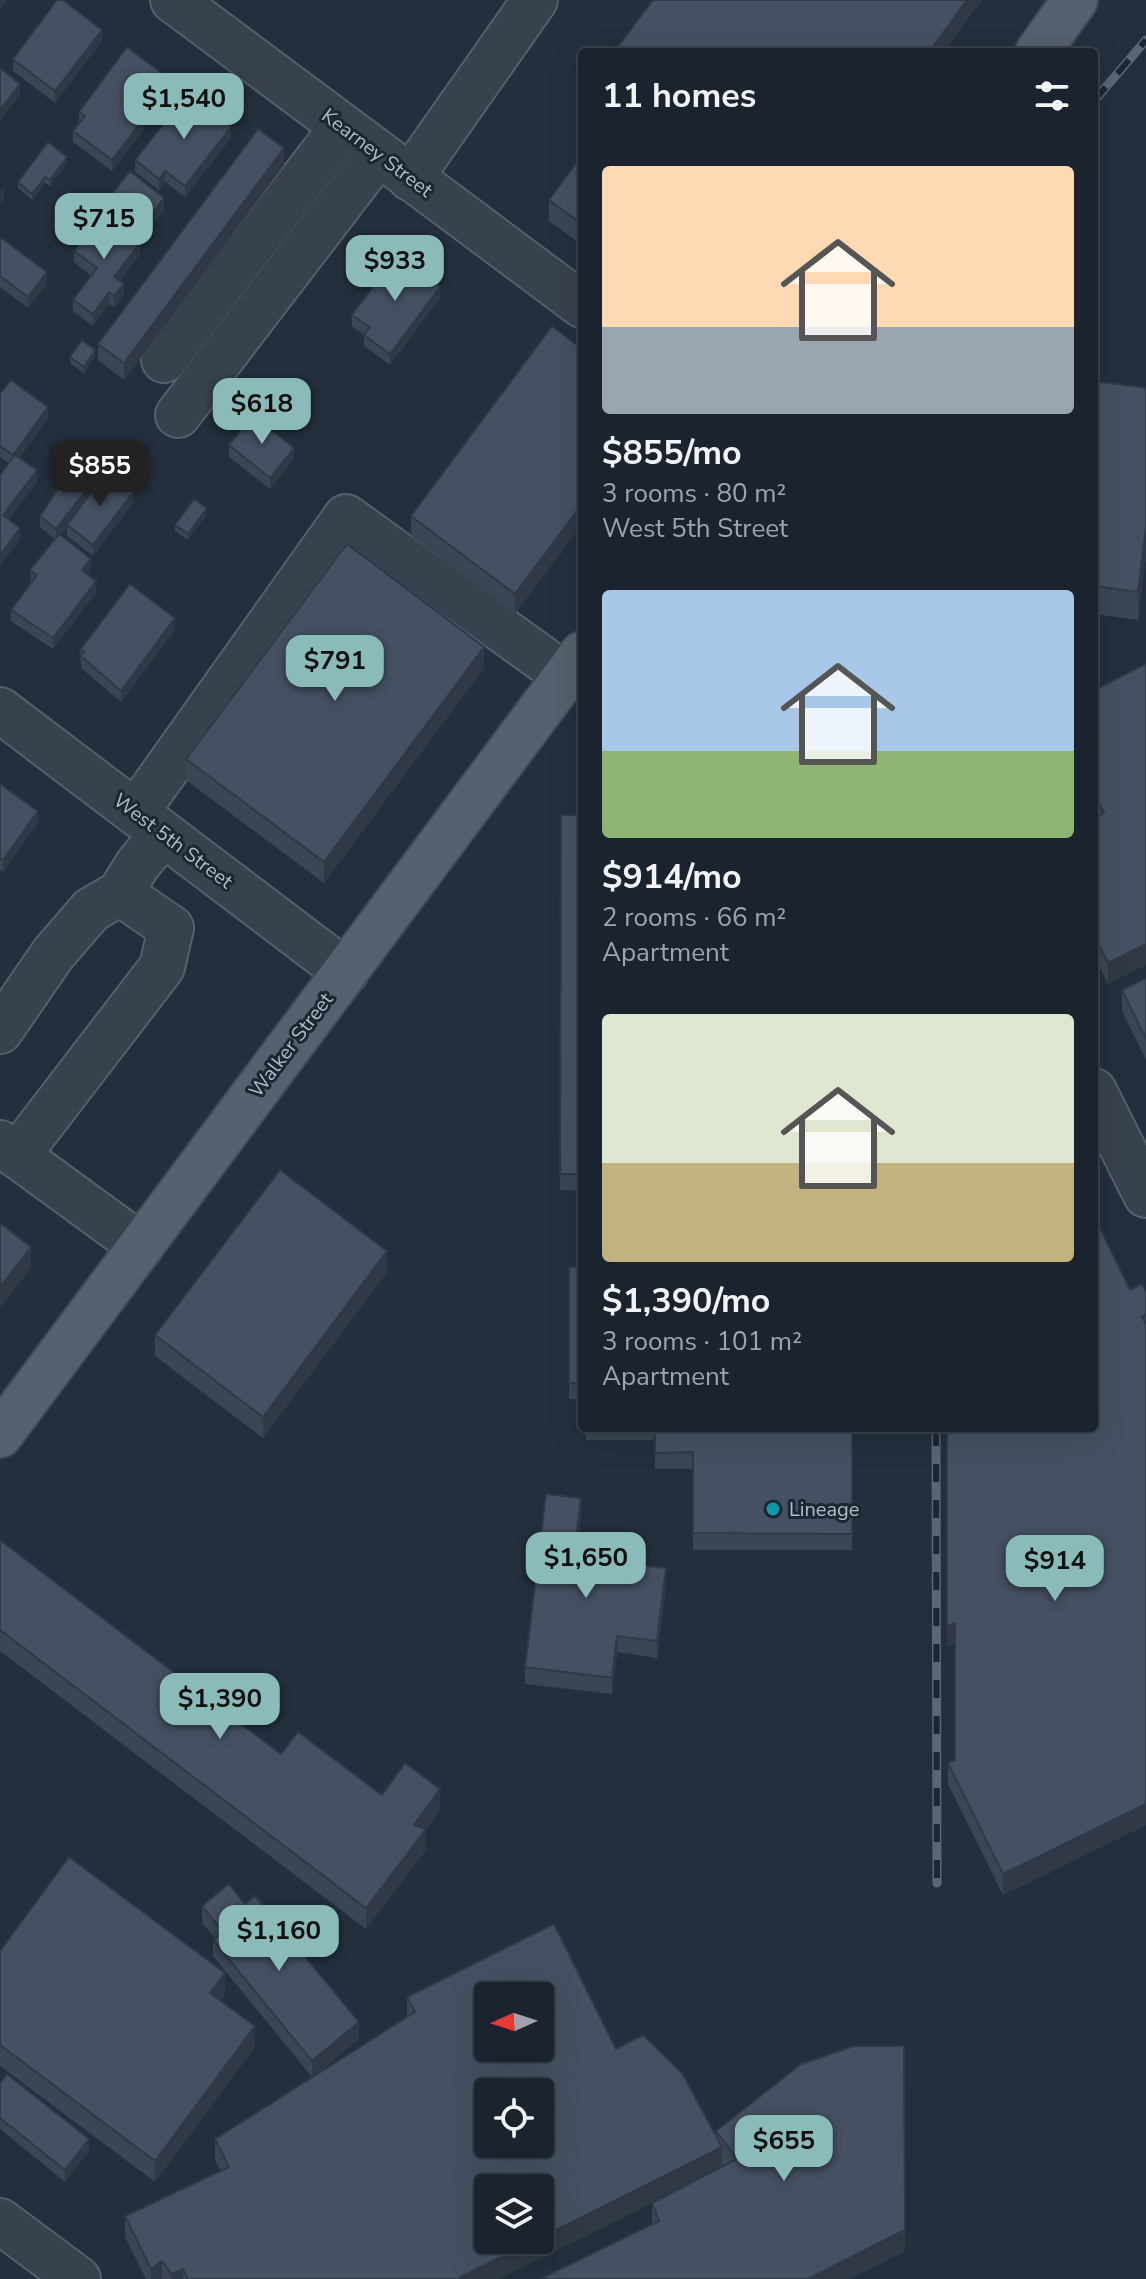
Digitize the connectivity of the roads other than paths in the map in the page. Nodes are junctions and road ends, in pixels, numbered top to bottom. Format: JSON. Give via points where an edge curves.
{"nodes":[{"id":1,"x":173,"y":0,"type":"edge"},
{"id":2,"x":535,"y":0,"type":"edge"},
{"id":3,"x":1075,"y":0,"type":"edge"},
{"id":4,"x":1041,"y":48,"type":"edge"},
{"id":5,"x":342,"y":128,"type":"junction"},
{"id":6,"x":394,"y":166,"type":"junction"},
{"id":7,"x":578,"y":302,"type":"edge"},
{"id":8,"x":164,"y":360,"type":"dead end"},
{"id":9,"x":178,"y":415,"type":"dead end"},
{"id":10,"x":574,"y":665,"type":"edge"},
{"id":11,"x":0,"y":710,"type":"edge"},
{"id":12,"x":149,"y":823,"type":"junction"},
{"id":13,"x":120,"y":893,"type":"junction"},
{"id":14,"x":346,"y":972,"type":"junction"},
{"id":15,"x":0,"y":1031,"type":"edge"},
{"id":16,"x":1098,"y":1099,"type":"edge"},
{"id":17,"x":8,"y":1149,"type":"edge"},
{"id":18,"x":1146,"y":1195,"type":"edge"},
{"id":19,"x":141,"y":1246,"type":"junction"},
{"id":20,"x":0,"y":1435,"type":"edge"},
{"id":21,"x":0,"y":2221,"type":"edge"},
{"id":22,"x":78,"y":2279,"type":"edge"}],
"edges":[{"from":1,"to":5,"type":"street","name":"Kearney Street"},
{"from":2,"to":6,"type":"street"},
{"from":3,"to":4,"type":"main road"},
{"from":5,"to":6,"type":"street","name":"Kearney Street"},
{"from":5,"to":8,"type":"street"},
{"from":6,"to":7,"type":"street","name":"Kearney Street"},
{"from":6,"to":9,"type":"street"},
{"from":10,"to":12,"type":"street","via":[[346,517]]},
{"from":10,"to":14,"type":"main road","name":"Walker Street"},
{"from":11,"to":12,"type":"street","name":"West 5th Street"},
{"from":12,"to":13,"type":"street","via":[[138,864]]},
{"from":12,"to":14,"type":"street","name":"West 5th Street"},
{"from":13,"to":15,"type":"street","via":[[91,910]]},
{"from":13,"to":17,"type":"street","via":[[171,928],[162,967]]},
{"from":14,"to":19,"type":"main road","name":"Walker Street"},
{"from":16,"to":18,"type":"street"},
{"from":17,"to":19,"type":"street"},
{"from":19,"to":20,"type":"main road","name":"Walker Street"},
{"from":21,"to":22,"type":"street"}]}
